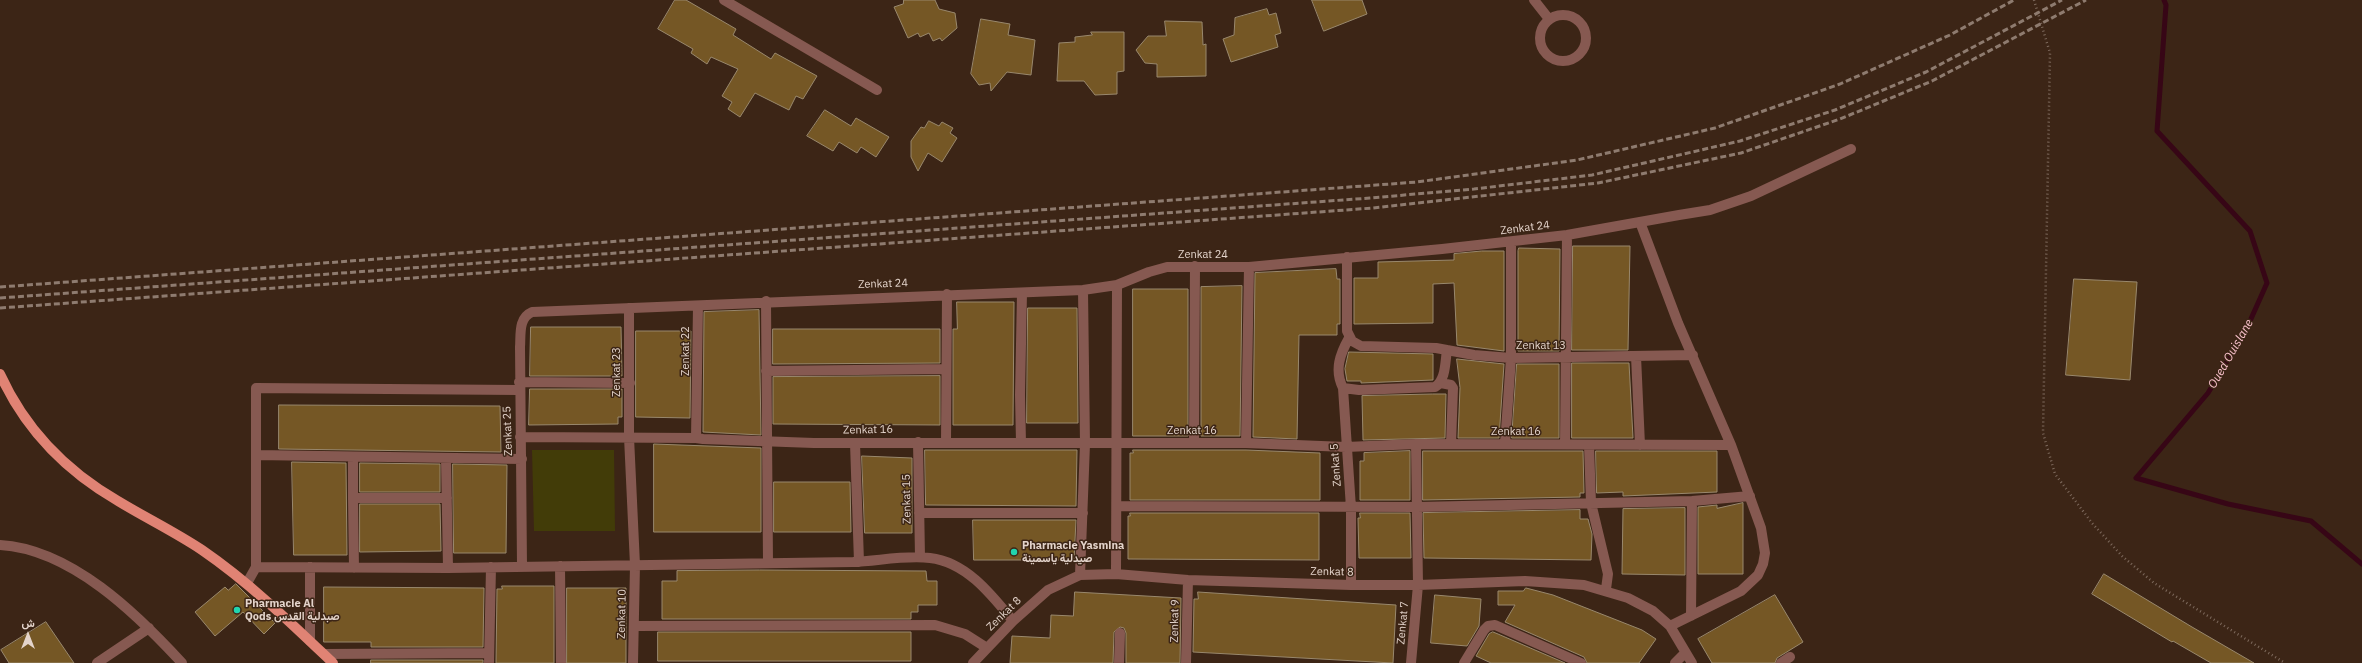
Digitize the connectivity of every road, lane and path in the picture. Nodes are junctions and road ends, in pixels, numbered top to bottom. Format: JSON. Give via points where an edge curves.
{"nodes":[{"id":1,"x":724,"y":0,"type":"edge"},
{"id":2,"x":1534,"y":0,"type":"edge"},
{"id":3,"x":2034,"y":0,"type":"edge"},
{"id":4,"x":1549,"y":19,"type":"junction"},
{"id":5,"x":877,"y":90,"type":"dead end"},
{"id":6,"x":1851,"y":149,"type":"dead end"},
{"id":7,"x":1640,"y":222,"type":"junction"},
{"id":8,"x":1567,"y":235,"type":"junction"},
{"id":9,"x":1511,"y":242,"type":"junction"},
{"id":10,"x":1347,"y":257,"type":"junction"},
{"id":11,"x":1195,"y":266,"type":"junction"},
{"id":12,"x":1249,"y":267,"type":"junction"},
{"id":13,"x":1117,"y":286,"type":"junction"},
{"id":14,"x":1083,"y":290,"type":"junction"},
{"id":15,"x":1022,"y":293,"type":"junction"},
{"id":16,"x":947,"y":294,"type":"junction"},
{"id":17,"x":766,"y":301,"type":"junction"},
{"id":18,"x":698,"y":306,"type":"junction"},
{"id":19,"x":629,"y":308,"type":"junction"},
{"id":20,"x":543,"y":310,"type":"joint"},
{"id":21,"x":1349,"y":338,"type":"junction"},
{"id":22,"x":1447,"y":350,"type":"junction"},
{"id":23,"x":1693,"y":355,"type":"junction"},
{"id":24,"x":1636,"y":356,"type":"junction"},
{"id":25,"x":1511,"y":358,"type":"junction"},
{"id":26,"x":1565,"y":358,"type":"junction"},
{"id":27,"x":946,"y":369,"type":"junction"},
{"id":28,"x":766,"y":371,"type":"junction"},
{"id":29,"x":0,"y":374,"type":"edge"},
{"id":30,"x":630,"y":383,"type":"junction"},
{"id":31,"x":1441,"y":383,"type":"junction"},
{"id":32,"x":519,"y":386,"type":"junction"},
{"id":33,"x":1343,"y":388,"type":"junction"},
{"id":34,"x":520,"y":436,"type":"junction"},
{"id":35,"x":629,"y":437,"type":"junction"},
{"id":36,"x":696,"y":438,"type":"junction"},
{"id":37,"x":766,"y":442,"type":"junction"},
{"id":38,"x":918,"y":442,"type":"junction"},
{"id":39,"x":1116,"y":442,"type":"junction"},
{"id":40,"x":855,"y":443,"type":"junction"},
{"id":41,"x":946,"y":443,"type":"junction"},
{"id":42,"x":1021,"y":443,"type":"junction"},
{"id":43,"x":1194,"y":443,"type":"junction"},
{"id":44,"x":1246,"y":443,"type":"junction"},
{"id":45,"x":1085,"y":444,"type":"junction"},
{"id":46,"x":1416,"y":444,"type":"junction"},
{"id":47,"x":1451,"y":444,"type":"junction"},
{"id":48,"x":1505,"y":444,"type":"junction"},
{"id":49,"x":1564,"y":444,"type":"junction"},
{"id":50,"x":1589,"y":445,"type":"junction"},
{"id":51,"x":1640,"y":445,"type":"junction"},
{"id":52,"x":1731,"y":445,"type":"junction"},
{"id":53,"x":1346,"y":447,"type":"junction"},
{"id":54,"x":256,"y":455,"type":"junction"},
{"id":55,"x":353,"y":456,"type":"junction"},
{"id":56,"x":446,"y":459,"type":"junction"},
{"id":57,"x":522,"y":459,"type":"junction"},
{"id":58,"x":1750,"y":496,"type":"junction"},
{"id":59,"x":353,"y":498,"type":"junction"},
{"id":60,"x":447,"y":498,"type":"junction"},
{"id":61,"x":1692,"y":501,"type":"junction"},
{"id":62,"x":1591,"y":503,"type":"junction"},
{"id":63,"x":1117,"y":506,"type":"junction"},
{"id":64,"x":1416,"y":507,"type":"junction"},
{"id":65,"x":1351,"y":508,"type":"junction"},
{"id":66,"x":919,"y":513,"type":"junction"},
{"id":67,"x":1083,"y":513,"type":"junction"},
{"id":68,"x":0,"y":545,"type":"edge"},
{"id":69,"x":920,"y":557,"type":"junction"},
{"id":70,"x":858,"y":562,"type":"junction"},
{"id":71,"x":768,"y":563,"type":"junction"},
{"id":72,"x":635,"y":565,"type":"junction"},
{"id":73,"x":522,"y":566,"type":"junction"},
{"id":74,"x":560,"y":566,"type":"junction"},
{"id":75,"x":256,"y":567,"type":"junction"},
{"id":76,"x":310,"y":567,"type":"junction"},
{"id":77,"x":491,"y":567,"type":"junction"},
{"id":78,"x":354,"y":568,"type":"junction"},
{"id":79,"x":448,"y":568,"type":"junction"},
{"id":80,"x":1116,"y":574,"type":"junction"},
{"id":81,"x":1080,"y":575,"type":"junction"},
{"id":82,"x":1188,"y":580,"type":"junction"},
{"id":83,"x":248,"y":583,"type":"junction"},
{"id":84,"x":1351,"y":584,"type":"junction"},
{"id":85,"x":1418,"y":585,"type":"junction"},
{"id":86,"x":1606,"y":589,"type":"junction"},
{"id":87,"x":1691,"y":616,"type":"junction"},
{"id":88,"x":1013,"y":621,"type":"junction"},
{"id":89,"x":634,"y":626,"type":"junction"},
{"id":90,"x":1670,"y":626,"type":"junction"},
{"id":91,"x":149,"y":628,"type":"junction"},
{"id":92,"x":1120,"y":633,"type":"dead end"},
{"id":93,"x":310,"y":641,"type":"junction"},
{"id":94,"x":987,"y":648,"type":"junction"},
{"id":95,"x":1685,"y":653,"type":"junction"},
{"id":96,"x":324,"y":654,"type":"junction"},
{"id":97,"x":1790,"y":657,"type":"dead end"},
{"id":98,"x":489,"y":658,"type":"edge"},
{"id":99,"x":1468,"y":662,"type":"edge"},
{"id":100,"x":97,"y":663,"type":"edge"},
{"id":101,"x":182,"y":663,"type":"edge"},
{"id":102,"x":333,"y":663,"type":"edge"},
{"id":103,"x":561,"y":663,"type":"edge"},
{"id":104,"x":633,"y":663,"type":"edge"},
{"id":105,"x":973,"y":663,"type":"edge"},
{"id":106,"x":1119,"y":663,"type":"edge"},
{"id":107,"x":1186,"y":663,"type":"edge"},
{"id":108,"x":1191,"y":663,"type":"edge"},
{"id":109,"x":1411,"y":663,"type":"edge"},
{"id":110,"x":1581,"y":663,"type":"edge"},
{"id":111,"x":1674,"y":663,"type":"edge"},
{"id":112,"x":1692,"y":663,"type":"edge"},
{"id":113,"x":1780,"y":663,"type":"edge"},
{"id":114,"x":2285,"y":663,"type":"edge"}],
"edges":[{"from":1,"to":5,"type":"street"},
{"from":2,"to":4,"type":"street"},
{"from":3,"to":114,"type":"path","via":[[2050,53],[2043,433],[2055,474],[2092,523],[2122,556],[2154,583]]},
{"from":4,"to":4,"type":"street","via":[[1541,32],[1540,40],[1546,53],[1559,60],[1574,58],[1584,47],[1584,29],[1577,20],[1567,15]]},
{"from":6,"to":7,"type":"street","name":"Zenkat 24","via":[[1735,202],[1710,210]]},
{"from":7,"to":8,"type":"street","name":"Zenkat 24"},
{"from":7,"to":23,"type":"street","via":[[1678,323]]},
{"from":8,"to":9,"type":"street","name":"Zenkat 24"},
{"from":8,"to":26,"type":"street"},
{"from":9,"to":10,"type":"street","name":"Zenkat 24"},
{"from":9,"to":25,"type":"street"},
{"from":10,"to":12,"type":"street","name":"Zenkat 24"},
{"from":10,"to":21,"type":"street","via":[[1346,320]]},
{"from":11,"to":12,"type":"street","name":"Zenkat 24"},
{"from":11,"to":13,"type":"street","name":"Zenkat 24","via":[[1167,267]]},
{"from":11,"to":43,"type":"street"},
{"from":12,"to":44,"type":"street"},
{"from":13,"to":14,"type":"street","name":"Zenkat 24"},
{"from":13,"to":39,"type":"street"},
{"from":14,"to":15,"type":"street","name":"Zenkat 24"},
{"from":14,"to":45,"type":"street"},
{"from":15,"to":16,"type":"street","name":"Zenkat 24"},
{"from":15,"to":42,"type":"street"},
{"from":16,"to":17,"type":"street","name":"Zenkat 24"},
{"from":16,"to":27,"type":"street"},
{"from":17,"to":18,"type":"street","name":"Zenkat 24"},
{"from":17,"to":28,"type":"street"},
{"from":18,"to":19,"type":"street","name":"Zenkat 24"},
{"from":18,"to":36,"type":"street","name":"Zenkat 22"},
{"from":19,"to":20,"type":"street","name":"Zenkat 24"},
{"from":19,"to":30,"type":"street","name":"Zenkat 23"},
{"from":20,"to":32,"type":"street","name":"Zenkat 25","via":[[529,314],[522,320]]},
{"from":21,"to":22,"type":"street","name":"Zenkat 13","via":[[1361,346]]},
{"from":21,"to":33,"type":"street","name":"Zenkat 5","via":[[1339,358],[1339,376]]},
{"from":22,"to":25,"type":"street","name":"Zenkat 13","via":[[1478,356]]},
{"from":22,"to":31,"type":"street"},
{"from":23,"to":24,"type":"street","name":"Zenkat 13"},
{"from":23,"to":52,"type":"street"},
{"from":24,"to":26,"type":"street","name":"Zenkat 13"},
{"from":24,"to":51,"type":"street"},
{"from":25,"to":26,"type":"street","name":"Zenkat 13"},
{"from":25,"to":48,"type":"street"},
{"from":26,"to":49,"type":"street"},
{"from":27,"to":28,"type":"street"},
{"from":27,"to":41,"type":"street"},
{"from":28,"to":37,"type":"street"},
{"from":29,"to":83,"type":"main road","via":[[26,420],[58,457],[98,488],[176,533]]},
{"from":30,"to":32,"type":"street"},
{"from":30,"to":35,"type":"street","name":"Zenkat 23"},
{"from":31,"to":33,"type":"street","via":[[1432,388]]},
{"from":31,"to":47,"type":"street","via":[[1453,388]]},
{"from":32,"to":34,"type":"street","name":"Zenkat 25"},
{"from":32,"to":54,"type":"street","via":[[256,388]]},
{"from":33,"to":53,"type":"street","name":"Zenkat 5"},
{"from":34,"to":35,"type":"street","name":"Zenkat 16"},
{"from":34,"to":57,"type":"street","name":"Zenkat 25"},
{"from":35,"to":36,"type":"street","name":"Zenkat 16"},
{"from":35,"to":72,"type":"street","name":"Zenkat 23"},
{"from":36,"to":37,"type":"street","name":"Zenkat 16"},
{"from":37,"to":40,"type":"street","name":"Zenkat 16"},
{"from":37,"to":71,"type":"street"},
{"from":38,"to":40,"type":"street","name":"Zenkat 16"},
{"from":38,"to":41,"type":"street","name":"Zenkat 16"},
{"from":38,"to":66,"type":"street","name":"Zenkat 15"},
{"from":39,"to":43,"type":"street","name":"Zenkat 16"},
{"from":39,"to":45,"type":"street","name":"Zenkat 16"},
{"from":39,"to":63,"type":"street"},
{"from":40,"to":70,"type":"street"},
{"from":41,"to":42,"type":"street","name":"Zenkat 16"},
{"from":42,"to":45,"type":"street","name":"Zenkat 16"},
{"from":43,"to":44,"type":"street","name":"Zenkat 16"},
{"from":44,"to":53,"type":"street","name":"Zenkat 16"},
{"from":45,"to":67,"type":"street"},
{"from":46,"to":47,"type":"street","name":"Zenkat 16"},
{"from":46,"to":53,"type":"street","name":"Zenkat 16"},
{"from":46,"to":64,"type":"street","name":"Zenkat 7"},
{"from":47,"to":48,"type":"street","name":"Zenkat 16"},
{"from":48,"to":49,"type":"street","name":"Zenkat 16"},
{"from":49,"to":50,"type":"street","name":"Zenkat 16"},
{"from":50,"to":51,"type":"street","name":"Zenkat 16"},
{"from":50,"to":62,"type":"street"},
{"from":51,"to":52,"type":"street","name":"Zenkat 16"},
{"from":52,"to":58,"type":"street"},
{"from":53,"to":65,"type":"street","name":"Zenkat 5"},
{"from":54,"to":55,"type":"street"},
{"from":54,"to":75,"type":"street"},
{"from":55,"to":56,"type":"street"},
{"from":55,"to":59,"type":"street"},
{"from":56,"to":57,"type":"street"},
{"from":56,"to":60,"type":"street"},
{"from":57,"to":73,"type":"street","name":"Zenkat 25"},
{"from":58,"to":61,"type":"street"},
{"from":58,"to":87,"type":"street","via":[[1761,528],[1765,553],[1758,575],[1741,592]]},
{"from":59,"to":60,"type":"street"},
{"from":59,"to":78,"type":"street"},
{"from":60,"to":79,"type":"street"},
{"from":61,"to":62,"type":"street"},
{"from":61,"to":87,"type":"street"},
{"from":62,"to":64,"type":"street"},
{"from":62,"to":86,"type":"street","via":[[1608,574]]},
{"from":63,"to":65,"type":"street"},
{"from":63,"to":80,"type":"street"},
{"from":64,"to":65,"type":"street"},
{"from":64,"to":85,"type":"street","name":"Zenkat 7"},
{"from":65,"to":84,"type":"street","name":"Zenkat 5"},
{"from":66,"to":67,"type":"street"},
{"from":66,"to":69,"type":"street","name":"Zenkat 15"},
{"from":67,"to":81,"type":"street"},
{"from":68,"to":91,"type":"street","via":[[40,553],[61,563],[97,585]]},
{"from":69,"to":70,"type":"street"},
{"from":69,"to":88,"type":"street","via":[[946,562],[967,573],[983,586]]},
{"from":70,"to":71,"type":"street"},
{"from":71,"to":72,"type":"street"},
{"from":72,"to":74,"type":"street"},
{"from":72,"to":89,"type":"street","name":"Zenkat 10"},
{"from":73,"to":74,"type":"street"},
{"from":73,"to":77,"type":"street"},
{"from":74,"to":103,"type":"street"},
{"from":75,"to":76,"type":"street"},
{"from":75,"to":83,"type":"street"},
{"from":76,"to":78,"type":"street"},
{"from":76,"to":93,"type":"street"},
{"from":77,"to":79,"type":"street"},
{"from":77,"to":98,"type":"street"},
{"from":78,"to":79,"type":"street"},
{"from":80,"to":81,"type":"street","name":"Zenkat 8"},
{"from":80,"to":82,"type":"street","name":"Zenkat 8"},
{"from":81,"to":88,"type":"street","name":"Zenkat 8","via":[[1048,590]]},
{"from":82,"to":84,"type":"street","name":"Zenkat 8"},
{"from":82,"to":107,"type":"street","name":"Zenkat 9"},
{"from":83,"to":93,"type":"main road"},
{"from":84,"to":85,"type":"street","name":"Zenkat 8"},
{"from":85,"to":86,"type":"street","name":"Zenkat 8","via":[[1545,581]]},
{"from":85,"to":109,"type":"street","name":"Zenkat 7"},
{"from":86,"to":90,"type":"street","name":"Zenkat 8","via":[[1653,611]]},
{"from":87,"to":90,"type":"street"},
{"from":88,"to":94,"type":"street","name":"Zenkat 8"},
{"from":89,"to":94,"type":"street","via":[[935,625],[965,634]]},
{"from":89,"to":104,"type":"street","name":"Zenkat 10"},
{"from":90,"to":95,"type":"street","name":"Zenkat 8"},
{"from":91,"to":100,"type":"street"},
{"from":91,"to":101,"type":"street"},
{"from":92,"to":106,"type":"street"},
{"from":93,"to":96,"type":"main road"},
{"from":94,"to":105,"type":"street","name":"Zenkat 8"},
{"from":95,"to":111,"type":"street"},
{"from":95,"to":112,"type":"street","name":"Zenkat 8"},
{"from":96,"to":98,"type":"street"},
{"from":96,"to":102,"type":"main road"},
{"from":97,"to":113,"type":"street"},
{"from":99,"to":110,"type":"street","via":[[1484,630],[1488,626],[1496,625]]},
{"from":107,"to":108,"type":"street"}]}
